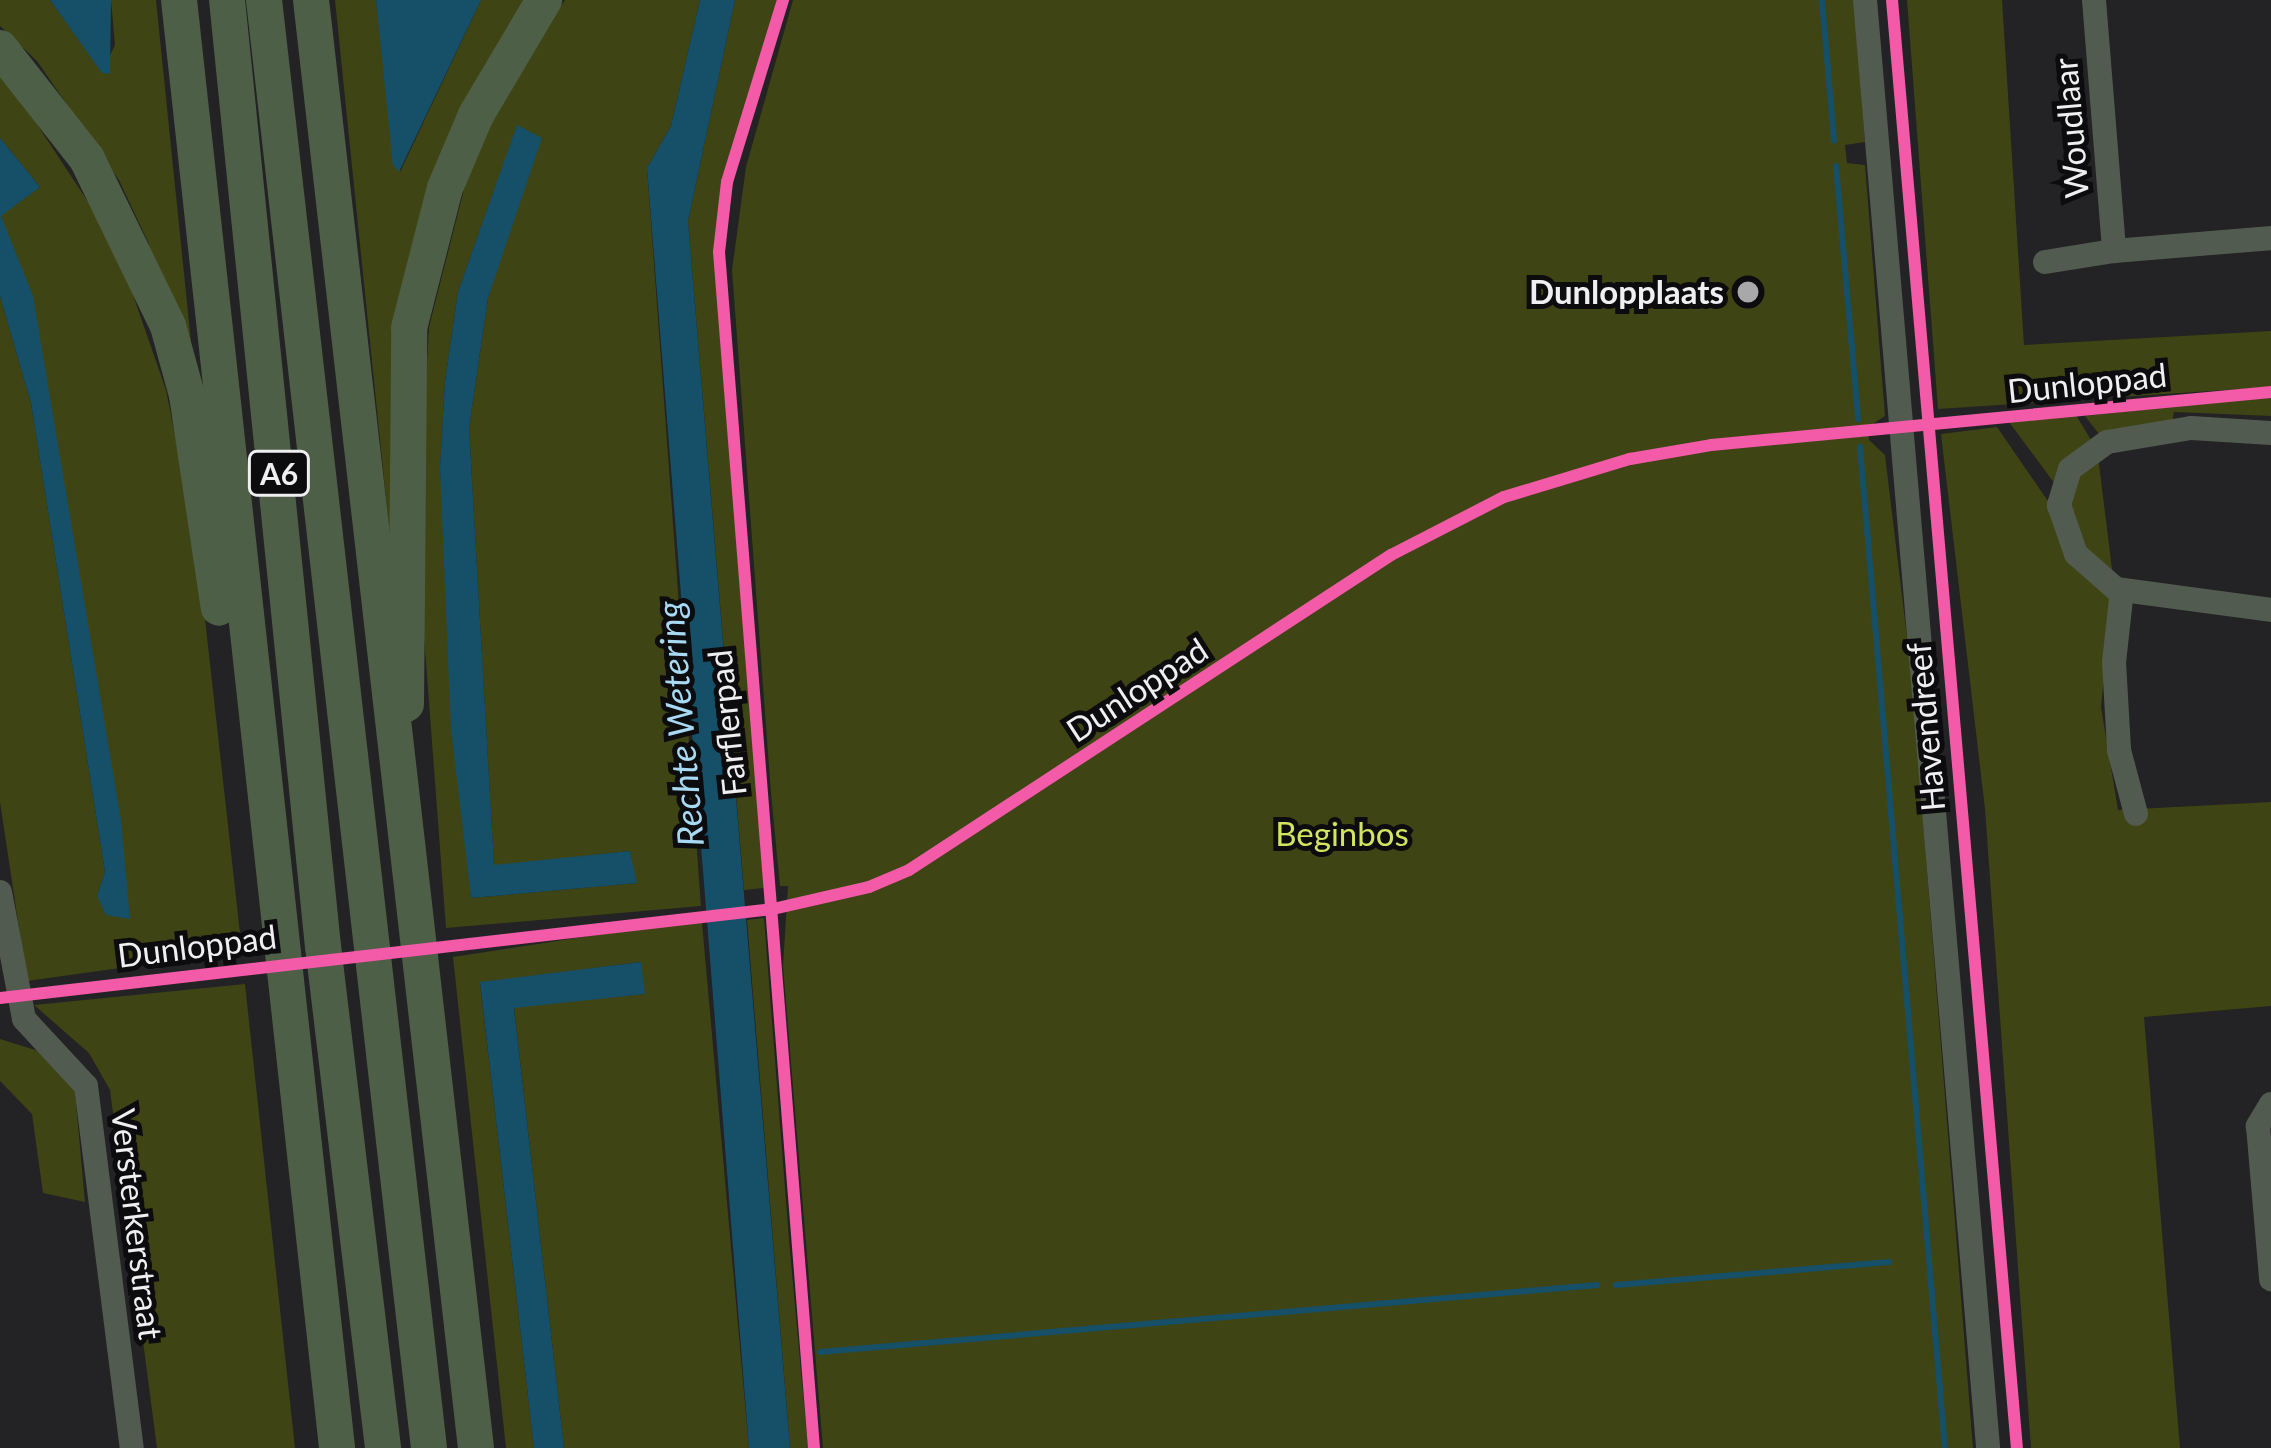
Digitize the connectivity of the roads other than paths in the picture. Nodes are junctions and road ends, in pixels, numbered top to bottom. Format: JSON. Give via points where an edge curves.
{"nodes":[{"id":1,"x":179,"y":0,"type":"edge"},
{"id":2,"x":227,"y":0,"type":"edge"},
{"id":3,"x":264,"y":0,"type":"edge"},
{"id":4,"x":311,"y":0,"type":"edge"},
{"id":5,"x":544,"y":0,"type":"edge"},
{"id":6,"x":1864,"y":0,"type":"edge"},
{"id":7,"x":2094,"y":0,"type":"edge"},
{"id":8,"x":0,"y":48,"type":"edge"},
{"id":9,"x":2271,"y":238,"type":"edge"},
{"id":10,"x":2114,"y":250,"type":"junction"},
{"id":11,"x":2044,"y":262,"type":"dead end"},
{"id":12,"x":337,"y":272,"type":"junction"},
{"id":13,"x":2271,"y":433,"type":"edge"},
{"id":14,"x":2122,"y":590,"type":"junction"},
{"id":15,"x":2271,"y":610,"type":"edge"},
{"id":16,"x":400,"y":795,"type":"junction"},
{"id":17,"x":2136,"y":814,"type":"dead end"},
{"id":18,"x":264,"y":816,"type":"junction"},
{"id":19,"x":0,"y":892,"type":"edge"},
{"id":20,"x":374,"y":951,"type":"junction"},
{"id":21,"x":12,"y":1020,"type":"edge"},
{"id":22,"x":2271,"y":1104,"type":"edge"},
{"id":23,"x":2271,"y":1280,"type":"edge"},
{"id":24,"x":132,"y":1448,"type":"edge"},
{"id":25,"x":337,"y":1448,"type":"edge"},
{"id":26,"x":383,"y":1448,"type":"edge"},
{"id":27,"x":429,"y":1448,"type":"edge"},
{"id":28,"x":476,"y":1448,"type":"edge"},
{"id":29,"x":1988,"y":1448,"type":"edge"}],
"edges":[{"from":1,"to":18,"type":"highway","number":"A6"},
{"from":2,"to":26,"type":"highway","number":"A6"},
{"from":3,"to":20,"type":"highway","number":"A6"},
{"from":4,"to":12,"type":"highway","number":"A6"},
{"from":5,"to":16,"type":"highway","number":"A6","via":[[486,96],[445,188],[410,328],[403,468],[409,656]]},
{"from":6,"to":29,"type":"street","name":"Havendreef"},
{"from":7,"to":10,"type":"street","name":"Woudlaar"},
{"from":8,"to":18,"type":"highway","number":"A6","via":[[87,159],[168,326],[187,395],[226,657]]},
{"from":9,"to":10,"type":"street"},
{"from":10,"to":11,"type":"street"},
{"from":12,"to":16,"type":"highway","number":"A6"},
{"from":12,"to":20,"type":"highway","number":"A6"},
{"from":13,"to":14,"type":"street","via":[[2191,428],[2085,452],[2062,487],[2060,522],[2075,554]]},
{"from":14,"to":15,"type":"street"},
{"from":14,"to":17,"type":"street","via":[[2114,662],[2119,750]]},
{"from":16,"to":28,"type":"highway","number":"A6"},
{"from":18,"to":25,"type":"highway","number":"A6"},
{"from":19,"to":21,"type":"street","name":"Versterkerstraat"},
{"from":20,"to":27,"type":"highway","number":"A6"},
{"from":21,"to":24,"type":"street","name":"Versterkerstraat","via":[[86,1086]]},
{"from":22,"to":23,"type":"street","via":[[2258,1126]]}]}
